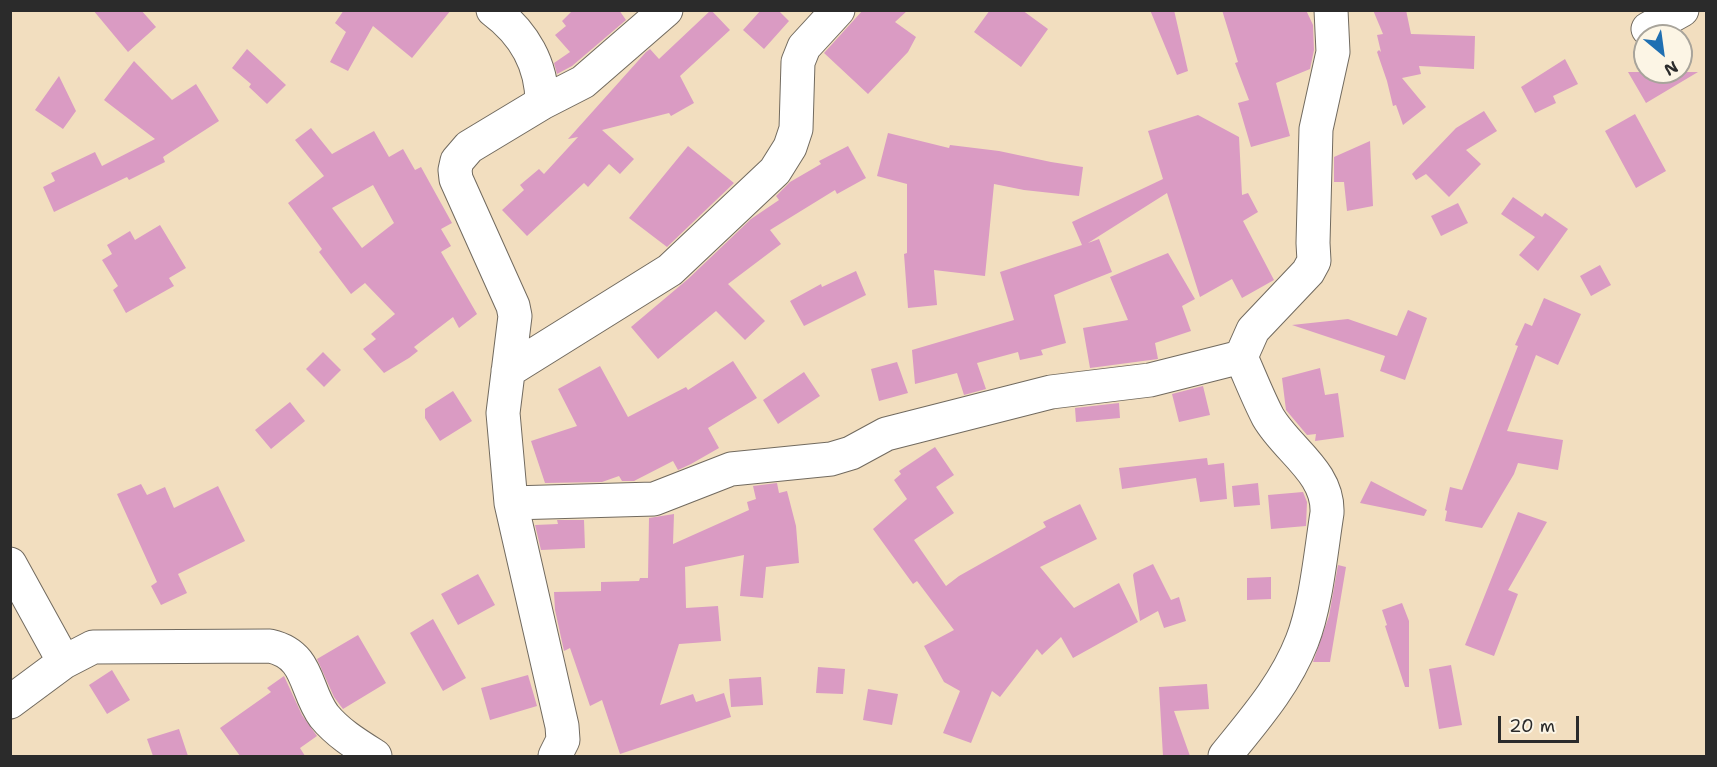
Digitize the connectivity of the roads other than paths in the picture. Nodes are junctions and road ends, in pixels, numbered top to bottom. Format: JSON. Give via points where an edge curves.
{"nodes":[{"id":1,"x":493,"y":10,"type":"edge"},
{"id":2,"x":666,"y":10,"type":"edge"},
{"id":3,"x":838,"y":10,"type":"edge"},
{"id":4,"x":1331,"y":10,"type":"edge"},
{"id":5,"x":1683,"y":10,"type":"edge"},
{"id":6,"x":1657,"y":24,"type":"edge"},
{"id":7,"x":542,"y":103,"type":"junction"},
{"id":8,"x":1241,"y":357,"type":"junction"},
{"id":9,"x":508,"y":371,"type":"junction"},
{"id":10,"x":511,"y":503,"type":"junction"},
{"id":11,"x":10,"y":564,"type":"edge"},
{"id":12,"x":64,"y":662,"type":"junction"},
{"id":13,"x":10,"y":702,"type":"edge"},
{"id":14,"x":375,"y":756,"type":"edge"},
{"id":15,"x":555,"y":756,"type":"edge"},
{"id":16,"x":1225,"y":756,"type":"edge"}],
"edges":[{"from":1,"to":7,"type":"street","via":[[510,24],[528,48],[540,77]]},
{"from":2,"to":7,"type":"street","via":[[583,82]]},
{"from":3,"to":9,"type":"street","via":[[804,47],[798,62],[796,129],[775,171],[670,270]]},
{"from":4,"to":8,"type":"street","via":[[1333,52],[1316,129],[1314,261],[1253,330]]},
{"from":5,"to":6,"type":"street"},
{"from":7,"to":9,"type":"street","via":[[469,147],[455,170],[513,306]]},
{"from":8,"to":10,"type":"street","via":[[1150,380],[1040,395],[886,434],[831,459],[731,469],[654,499]]},
{"from":8,"to":16,"type":"street","via":[[1269,418],[1324,487],[1328,502],[1303,639],[1284,679]]},
{"from":9,"to":10,"type":"street","via":[[503,428]]},
{"from":10,"to":15,"type":"street","via":[[562,726],[562,741]]},
{"from":11,"to":12,"type":"street"},
{"from":12,"to":13,"type":"street"},
{"from":12,"to":14,"type":"street","via":[[93,647],[107,645],[279,648],[297,661],[323,714],[346,738]]}]}
